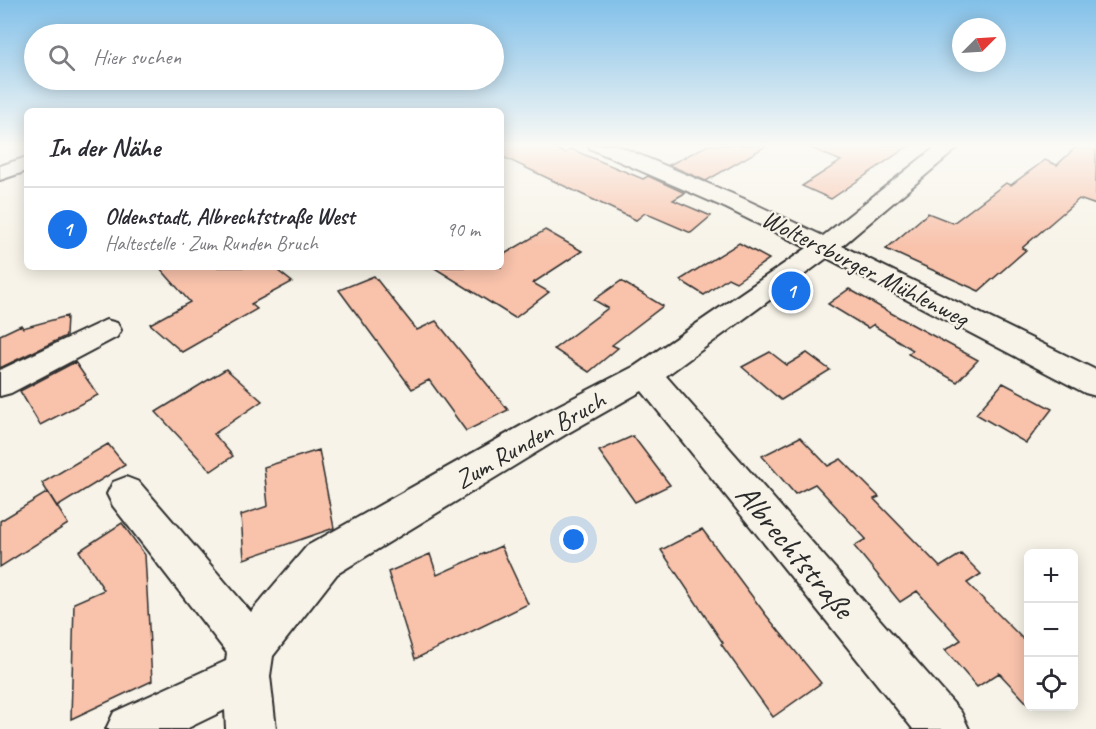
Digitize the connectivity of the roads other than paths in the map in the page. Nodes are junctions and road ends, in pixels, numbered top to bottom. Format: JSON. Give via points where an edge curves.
{"nodes":[{"id":1,"x":682,"y":179,"type":"edge"},
{"id":2,"x":909,"y":179,"type":"edge"},
{"id":3,"x":825,"y":247,"type":"junction"},
{"id":4,"x":106,"y":330,"type":"dead end"},
{"id":5,"x":646,"y":374,"type":"junction"},
{"id":6,"x":0,"y":384,"type":"edge"},
{"id":7,"x":1096,"y":384,"type":"edge"},
{"id":8,"x":126,"y":494,"type":"dead end"},
{"id":9,"x":249,"y":662,"type":"junction"},
{"id":10,"x":131,"y":729,"type":"edge"},
{"id":11,"x":251,"y":729,"type":"edge"},
{"id":12,"x":944,"y":729,"type":"edge"}],
"edges":[{"from":1,"to":3,"type":"street","name":"Woltersburger Mühlenweg"},
{"from":2,"to":3,"type":"street","name":"Zum Runden Bruch"},
{"from":3,"to":5,"type":"street","name":"Zum Runden Bruch"},
{"from":3,"to":7,"type":"street","name":"Woltersburger Mühlenweg"},
{"from":4,"to":6,"type":"street"},
{"from":5,"to":9,"type":"street","name":"Zum Runden Bruch","via":[[322,560]]},
{"from":5,"to":12,"type":"street","name":"Albrechtstraße"},
{"from":8,"to":9,"type":"street"},
{"from":9,"to":10,"type":"street","name":"Zum Runden Bruch"},
{"from":9,"to":11,"type":"street"}]}
